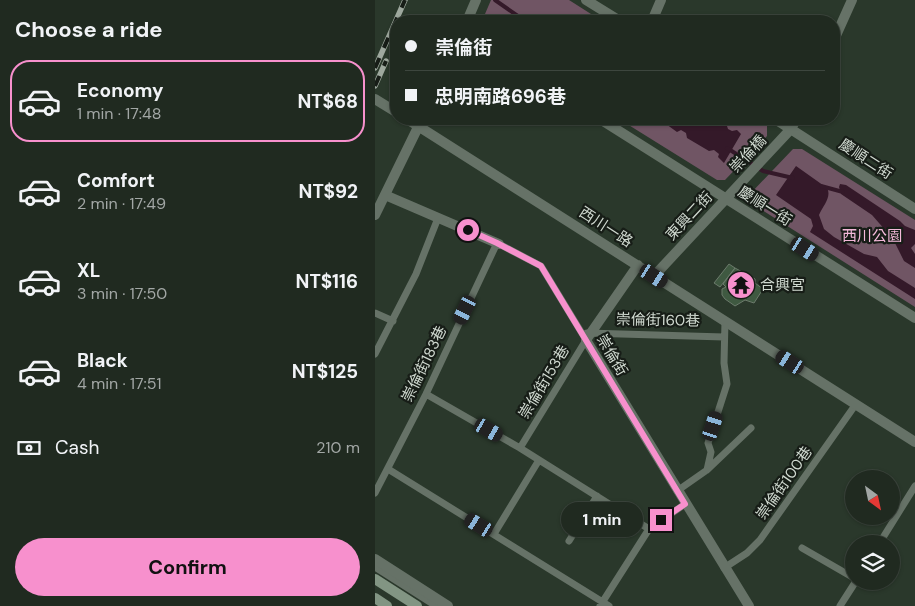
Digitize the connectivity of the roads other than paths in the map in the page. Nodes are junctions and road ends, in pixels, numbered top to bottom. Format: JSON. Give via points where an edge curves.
{"nodes":[{"id":1,"x":476,"y":0,"type":"edge"},
{"id":2,"x":586,"y":0,"type":"edge"},
{"id":3,"x":661,"y":0,"type":"edge"},
{"id":4,"x":852,"y":0,"type":"edge"},
{"id":5,"x":470,"y":15,"type":"edge"},
{"id":6,"x":610,"y":15,"type":"edge"},
{"id":7,"x":655,"y":15,"type":"edge"},
{"id":8,"x":840,"y":27,"type":"edge"},
{"id":9,"x":375,"y":99,"type":"edge"},
{"id":10,"x":390,"y":108,"type":"edge"},
{"id":11,"x":419,"y":125,"type":"edge"},
{"id":12,"x":425,"y":125,"type":"edge"},
{"id":13,"x":609,"y":125,"type":"edge"},
{"id":14,"x":785,"y":125,"type":"edge"},
{"id":15,"x":793,"y":125,"type":"edge"},
{"id":16,"x":791,"y":129,"type":"junction"},
{"id":17,"x":385,"y":195,"type":"junction"},
{"id":18,"x":726,"y":199,"type":"junction"},
{"id":19,"x":915,"y":209,"type":"edge"},
{"id":20,"x":375,"y":215,"type":"edge"},
{"id":21,"x":438,"y":218,"type":"junction"},
{"id":22,"x":498,"y":244,"type":"junction"},
{"id":23,"x":638,"y":265,"type":"junction"},
{"id":24,"x":654,"y":276,"type":"junction"},
{"id":25,"x":375,"y":313,"type":"edge"},
{"id":26,"x":915,"y":318,"type":"edge"},
{"id":27,"x":725,"y":320,"type":"junction"},
{"id":28,"x":393,"y":321,"type":"junction"},
{"id":29,"x":586,"y":336,"type":"junction"},
{"id":30,"x":724,"y":337,"type":"junction"},
{"id":31,"x":375,"y":354,"type":"edge"},
{"id":32,"x":426,"y":394,"type":"junction"},
{"id":33,"x":856,"y":404,"type":"junction"},
{"id":34,"x":751,"y":428,"type":"dead end"},
{"id":35,"x":915,"y":442,"type":"edge"},
{"id":36,"x":520,"y":448,"type":"junction"},
{"id":37,"x":539,"y":460,"type":"junction"},
{"id":38,"x":387,"y":469,"type":"junction"},
{"id":39,"x":707,"y":470,"type":"junction"},
{"id":40,"x":915,"y":486,"type":"edge"},
{"id":41,"x":677,"y":491,"type":"junction"},
{"id":42,"x":375,"y":493,"type":"edge"},
{"id":43,"x":597,"y":496,"type":"junction"},
{"id":44,"x":685,"y":504,"type":"junction"},
{"id":45,"x":649,"y":529,"type":"junction"},
{"id":46,"x":494,"y":534,"type":"junction"},
{"id":47,"x":885,"y":535,"type":"edge"},
{"id":48,"x":569,"y":540,"type":"dead end"},
{"id":49,"x":802,"y":548,"type":"dead end"},
{"id":50,"x":375,"y":559,"type":"edge"},
{"id":51,"x":375,"y":567,"type":"edge"},
{"id":52,"x":724,"y":568,"type":"junction"},
{"id":53,"x":845,"y":573,"type":"edge"},
{"id":54,"x":375,"y":579,"type":"edge"},
{"id":55,"x":850,"y":590,"type":"edge"},
{"id":56,"x":375,"y":598,"type":"edge"},
{"id":57,"x":601,"y":604,"type":"edge"},
{"id":58,"x":387,"y":606,"type":"edge"},
{"id":59,"x":417,"y":606,"type":"edge"},
{"id":60,"x":436,"y":606,"type":"edge"},
{"id":61,"x":448,"y":606,"type":"edge"},
{"id":62,"x":609,"y":606,"type":"edge"},
{"id":63,"x":749,"y":606,"type":"edge"},
{"id":64,"x":840,"y":606,"type":"edge"}],
"edges":[{"from":1,"to":5,"type":"street"},
{"from":2,"to":6,"type":"street"},
{"from":3,"to":7,"type":"street"},
{"from":4,"to":8,"type":"street"},
{"from":9,"to":10,"type":"street"},
{"from":11,"to":17,"type":"street"},
{"from":12,"to":23,"type":"street","name":"西川一路"},
{"from":13,"to":18,"type":"street","name":"慶順一街"},
{"from":14,"to":16,"type":"street","name":"慶順二街"},
{"from":15,"to":16,"type":"street"},
{"from":16,"to":18,"type":"street","name":"崇倫橋"},
{"from":16,"to":19,"type":"street","name":"慶順二街"},
{"from":17,"to":20,"type":"street"},
{"from":17,"to":21,"type":"street","name":"崇倫街"},
{"from":18,"to":24,"type":"street","name":"東興二街"},
{"from":18,"to":26,"type":"street","name":"慶順一街"},
{"from":21,"to":22,"type":"street","name":"崇倫街"},
{"from":21,"to":28,"type":"lane"},
{"from":22,"to":29,"type":"lane","name":"崇倫街","via":[[541,266]]},
{"from":22,"to":32,"type":"lane","name":"崇倫街183巷"},
{"from":23,"to":24,"type":"street","name":"西川一路"},
{"from":23,"to":29,"type":"street","name":"崇倫街160巷"},
{"from":24,"to":27,"type":"street","name":"西川一路"},
{"from":25,"to":28,"type":"lane"},
{"from":27,"to":30,"type":"lane"},
{"from":27,"to":33,"type":"street","name":"西川一路"},
{"from":28,"to":31,"type":"lane"},
{"from":29,"to":30,"type":"lane","name":"崇倫街160巷"},
{"from":29,"to":36,"type":"lane","name":"崇倫街153巷"},
{"from":29,"to":41,"type":"street","name":"崇倫街"},
{"from":30,"to":39,"type":"lane","via":[[727,384],[708,443],[711,452]]},
{"from":32,"to":36,"type":"lane"},
{"from":32,"to":38,"type":"lane","name":"崇倫街183巷"},
{"from":33,"to":35,"type":"street","name":"西川一路"},
{"from":33,"to":52,"type":"lane","name":"崇倫街100巷","via":[[760,540]]},
{"from":34,"to":39,"type":"lane"},
{"from":36,"to":37,"type":"lane"},
{"from":37,"to":43,"type":"lane"},
{"from":37,"to":46,"type":"lane"},
{"from":38,"to":42,"type":"lane","name":"崇倫街183巷"},
{"from":38,"to":46,"type":"lane"},
{"from":39,"to":41,"type":"lane"},
{"from":40,"to":47,"type":"lane"},
{"from":41,"to":44,"type":"street","name":"崇倫街"},
{"from":43,"to":45,"type":"lane"},
{"from":43,"to":48,"type":"lane"},
{"from":44,"to":45,"type":"lane"},
{"from":44,"to":52,"type":"street","name":"崇倫街"},
{"from":45,"to":57,"type":"lane"},
{"from":46,"to":57,"type":"lane"},
{"from":49,"to":53,"type":"lane"},
{"from":50,"to":61,"type":"street"},
{"from":51,"to":60,"type":"lane"},
{"from":52,"to":63,"type":"street","name":"崇倫街"},
{"from":54,"to":59,"type":"main road"},
{"from":55,"to":64,"type":"lane"},
{"from":56,"to":58,"type":"main road"},
{"from":57,"to":62,"type":"lane"}]}
